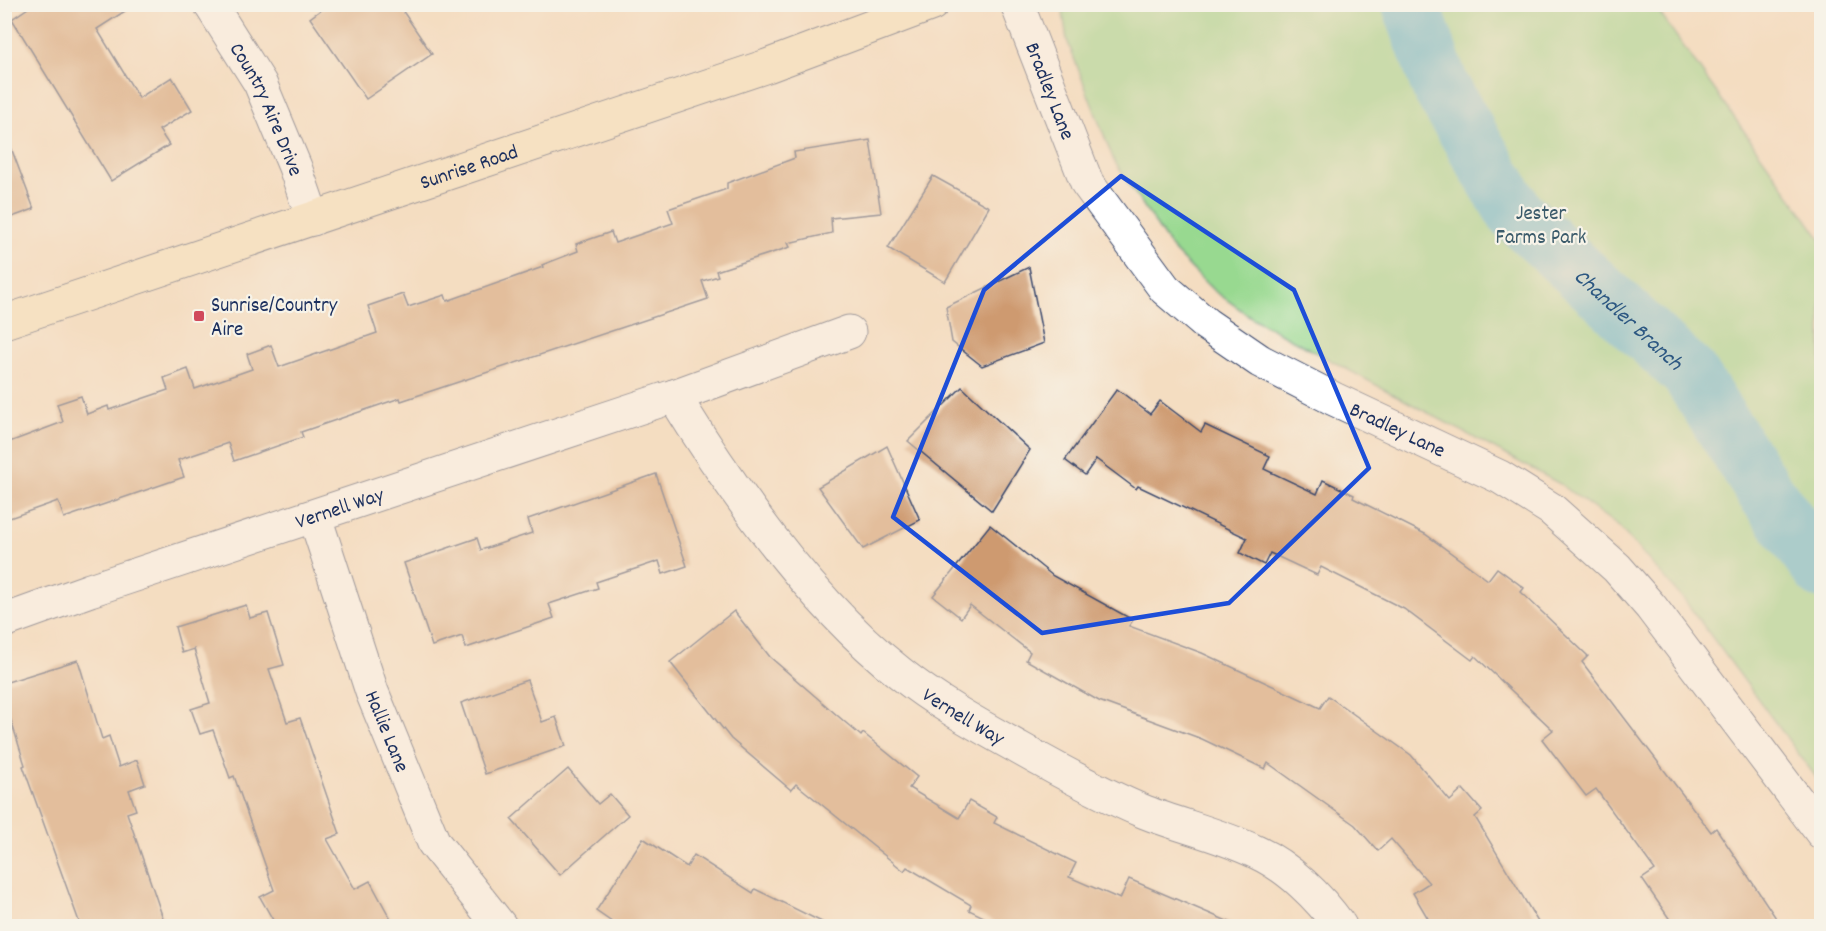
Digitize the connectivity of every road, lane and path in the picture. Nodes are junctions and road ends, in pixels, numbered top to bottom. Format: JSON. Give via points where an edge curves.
{"nodes":[{"id":1,"x":210,"y":4,"type":"edge"},
{"id":2,"x":932,"y":4,"type":"edge"},
{"id":3,"x":1017,"y":4,"type":"edge"},
{"id":4,"x":313,"y":219,"type":"junction"},
{"id":5,"x":4,"y":322,"type":"edge"},
{"id":6,"x":849,"y":332,"type":"dead end"},
{"id":7,"x":674,"y":396,"type":"junction"},
{"id":8,"x":315,"y":517,"type":"junction"},
{"id":9,"x":4,"y":621,"type":"edge"},
{"id":10,"x":1821,"y":833,"type":"edge"},
{"id":11,"x":500,"y":927,"type":"edge"},
{"id":12,"x":1340,"y":927,"type":"edge"}],
"edges":[{"from":1,"to":4,"type":"street","name":"Country Aire Drive","via":[[260,83]]},
{"from":2,"to":4,"type":"main road","name":"Sunrise Road","via":[[767,66]]},
{"from":3,"to":10,"type":"street","name":"Bradley Lane","via":[[1087,183],[1165,289],[1206,324],[1260,361],[1500,477],[1551,509],[1617,568],[1651,607]]},
{"from":4,"to":5,"type":"main road","name":"Sunrise Road"},
{"from":6,"to":7,"type":"street","name":"Vernell Way"},
{"from":7,"to":8,"type":"street","name":"Vernell Way"},
{"from":7,"to":12,"type":"street","name":"Vernell Way","via":[[710,455],[755,516],[846,623],[899,672],[940,702],[1020,749],[1132,806],[1257,852],[1324,903]]},
{"from":8,"to":9,"type":"street","name":"Vernell Way"},
{"from":8,"to":11,"type":"street","name":"Hallie Lane","via":[[372,692],[434,843]]}]}
